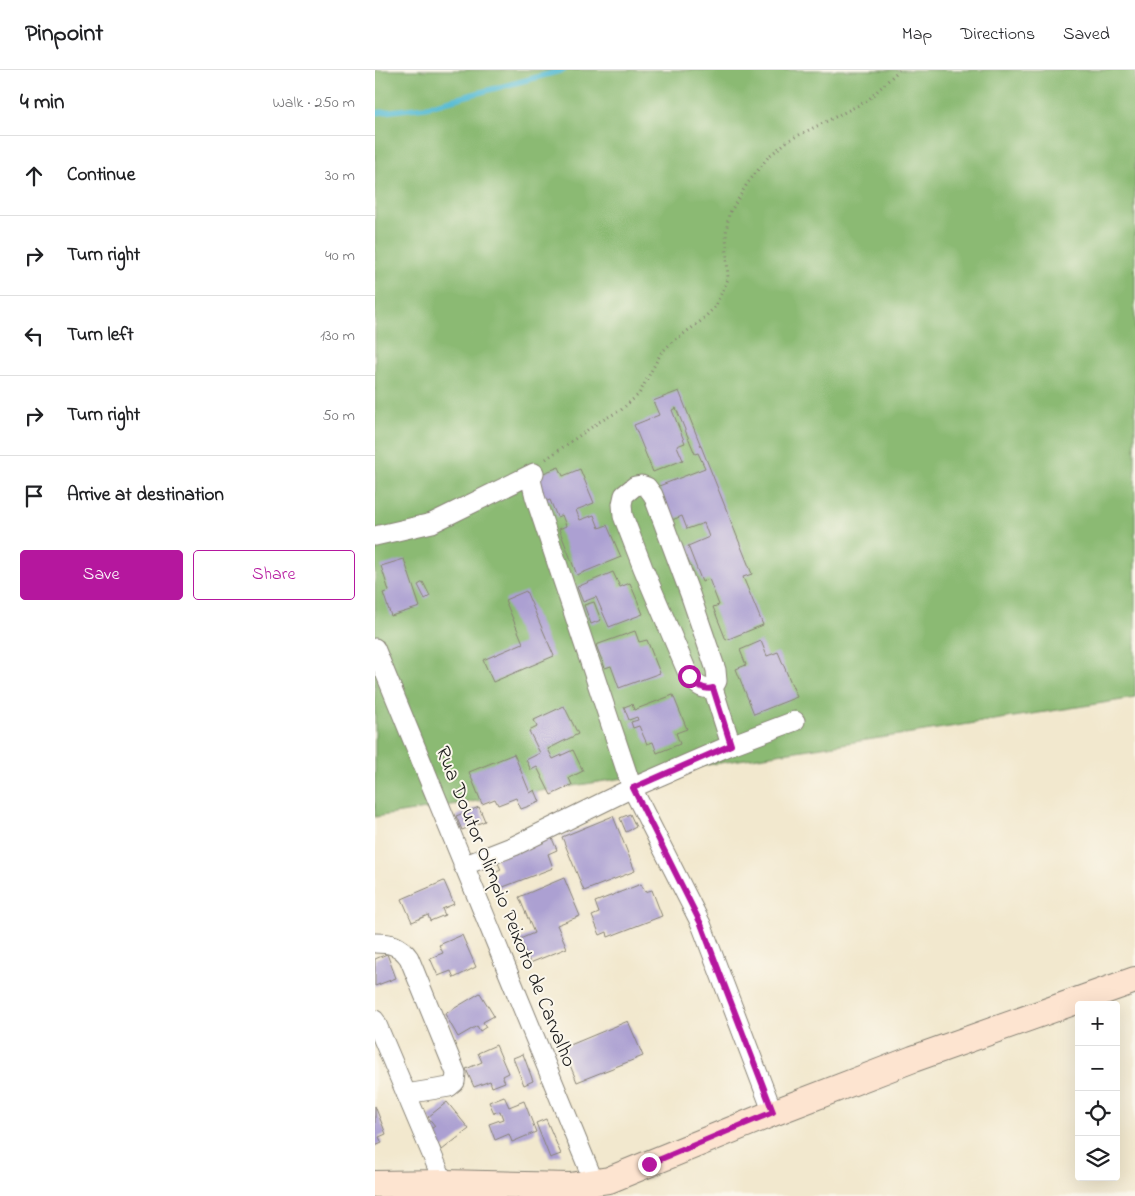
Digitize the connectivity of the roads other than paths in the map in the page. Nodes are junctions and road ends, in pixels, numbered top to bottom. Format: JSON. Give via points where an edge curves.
{"nodes":[{"id":1,"x":375,"y":536,"type":"edge"},
{"id":2,"x":375,"y":648,"type":"edge"},
{"id":3,"x":713,"y":688,"type":"junction"},
{"id":4,"x":795,"y":721,"type":"dead end"},
{"id":5,"x":731,"y":745,"type":"junction"},
{"id":6,"x":633,"y":788,"type":"junction"},
{"id":7,"x":463,"y":866,"type":"junction"},
{"id":8,"x":375,"y":943,"type":"edge"},
{"id":9,"x":1135,"y":980,"type":"edge"},
{"id":10,"x":375,"y":1020,"type":"edge"},
{"id":11,"x":406,"y":1094,"type":"junction"},
{"id":12,"x":773,"y":1112,"type":"junction"},
{"id":13,"x":594,"y":1182,"type":"junction"},
{"id":14,"x":444,"y":1183,"type":"junction"},
{"id":15,"x":375,"y":1184,"type":"edge"}],
"edges":[{"from":1,"to":6,"type":"street","via":[[432,524],[534,472],[531,480],[535,497]]},
{"from":2,"to":7,"type":"street","name":"Rua Doutor Olimpio Peixoto de Carvalho"},
{"from":3,"to":3,"type":"street","via":[[717,681],[714,663],[664,522],[650,490],[641,485],[635,486],[625,495],[623,516],[643,568],[689,676],[701,687]]},
{"from":3,"to":5,"type":"street"},
{"from":4,"to":5,"type":"street"},
{"from":5,"to":6,"type":"street"},
{"from":6,"to":7,"type":"street","via":[[515,846]]},
{"from":6,"to":12,"type":"street","via":[[701,924]]},
{"from":7,"to":13,"type":"street","name":"Rua Doutor Olimpio Peixoto de Carvalho"},
{"from":8,"to":11,"type":"street","via":[[391,944],[409,958],[456,1074],[455,1082],[449,1087]]},
{"from":9,"to":12,"type":"street"},
{"from":10,"to":11,"type":"street"},
{"from":11,"to":14,"type":"street"},
{"from":12,"to":13,"type":"street","via":[[609,1180]]},
{"from":13,"to":14,"type":"street","via":[[570,1186]]},
{"from":14,"to":15,"type":"street"}]}
